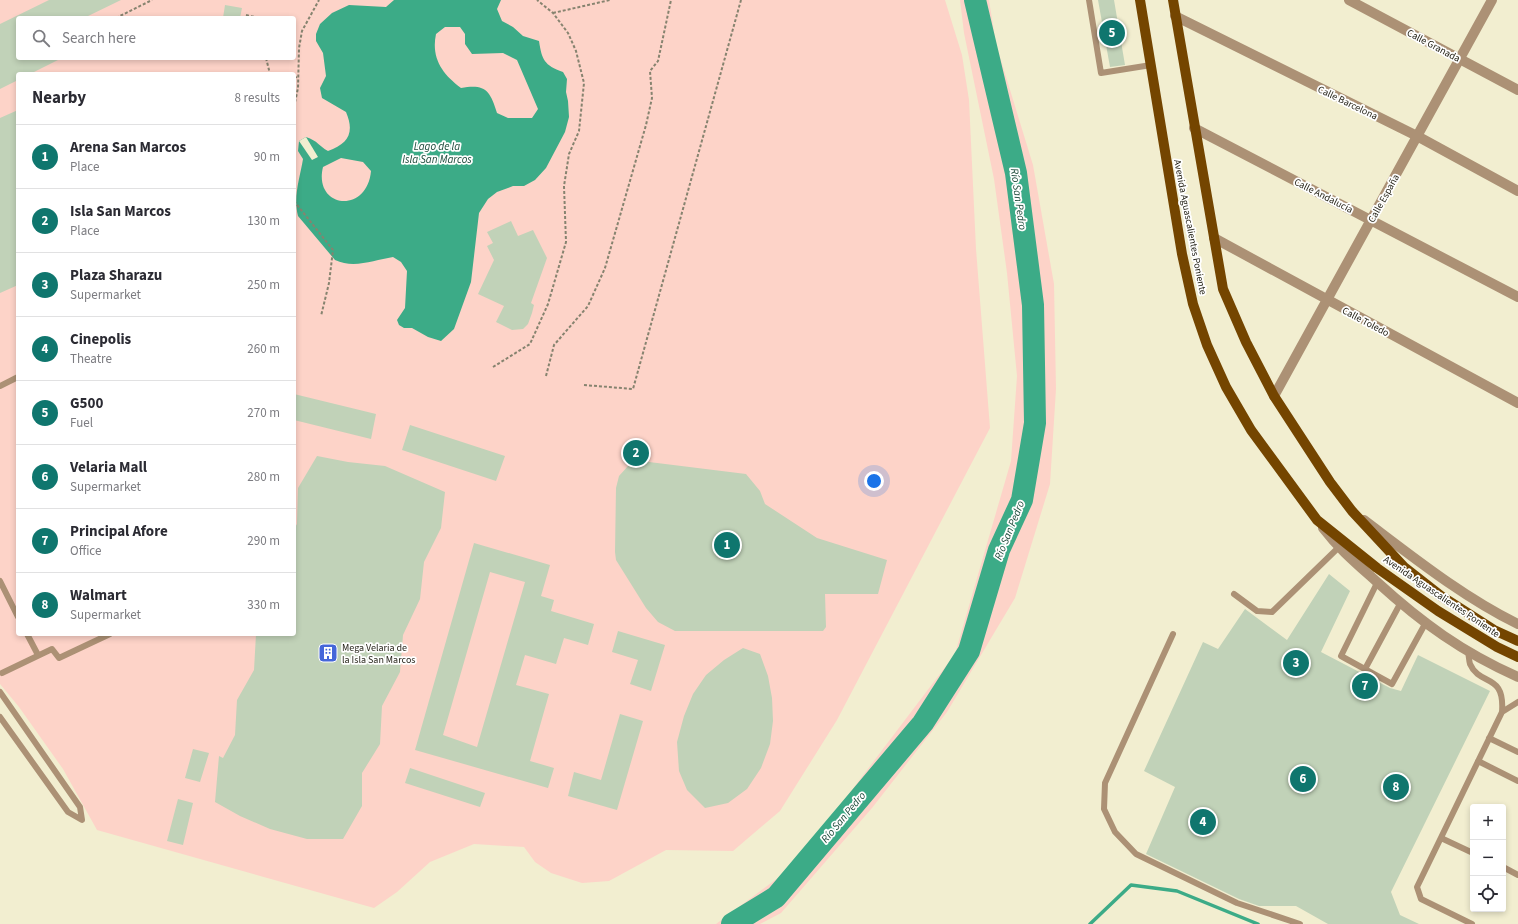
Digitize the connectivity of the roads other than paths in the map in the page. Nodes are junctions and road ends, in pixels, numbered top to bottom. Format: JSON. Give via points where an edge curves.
{"nodes":[{"id":1,"x":1089,"y":0,"type":"edge"},
{"id":2,"x":1140,"y":0,"type":"edge"},
{"id":3,"x":1173,"y":0,"type":"edge"},
{"id":4,"x":1349,"y":0,"type":"edge"},
{"id":5,"x":1492,"y":0,"type":"edge"},
{"id":6,"x":1175,"y":16,"type":"junction"},
{"id":7,"x":1460,"y":59,"type":"junction"},
{"id":8,"x":1151,"y":65,"type":"junction"},
{"id":9,"x":1518,"y":90,"type":"edge"},
{"id":10,"x":1194,"y":128,"type":"junction"},
{"id":11,"x":1417,"y":136,"type":"junction"},
{"id":12,"x":1518,"y":191,"type":"edge"},
{"id":13,"x":1371,"y":219,"type":"junction"},
{"id":14,"x":1214,"y":238,"type":"junction"},
{"id":15,"x":1518,"y":297,"type":"edge"},
{"id":16,"x":1327,"y":300,"type":"junction"},
{"id":17,"x":16,"y":378,"type":"edge"},
{"id":18,"x":0,"y":386,"type":"edge"},
{"id":19,"x":1274,"y":396,"type":"junction"},
{"id":20,"x":1518,"y":403,"type":"edge"},
{"id":21,"x":1352,"y":511,"type":"junction"},
{"id":22,"x":1319,"y":521,"type":"junction"},
{"id":23,"x":1338,"y":548,"type":"junction"},
{"id":24,"x":0,"y":581,"type":"edge"},
{"id":25,"x":1377,"y":583,"type":"junction"},
{"id":26,"x":1234,"y":594,"type":"dead end"},
{"id":27,"x":1400,"y":604,"type":"junction"},
{"id":28,"x":16,"y":613,"type":"edge"},
{"id":29,"x":1425,"y":624,"type":"junction"},
{"id":30,"x":1518,"y":624,"type":"edge"},
{"id":31,"x":1173,"y":634,"type":"dead end"},
{"id":32,"x":28,"y":636,"type":"edge"},
{"id":33,"x":106,"y":636,"type":"edge"},
{"id":34,"x":1518,"y":641,"type":"edge"},
{"id":35,"x":1468,"y":652,"type":"junction"},
{"id":36,"x":38,"y":655,"type":"junction"},
{"id":37,"x":1518,"y":657,"type":"edge"},
{"id":38,"x":1365,"y":669,"type":"junction"},
{"id":39,"x":1,"y":673,"type":"edge"},
{"id":40,"x":1518,"y":677,"type":"edge"},
{"id":41,"x":0,"y":692,"type":"edge"},
{"id":42,"x":1518,"y":702,"type":"edge"},
{"id":43,"x":1502,"y":712,"type":"junction"},
{"id":44,"x":0,"y":717,"type":"edge"},
{"id":45,"x":1489,"y":738,"type":"junction"},
{"id":46,"x":1518,"y":752,"type":"edge"},
{"id":47,"x":1478,"y":761,"type":"junction"},
{"id":48,"x":52,"y":768,"type":"junction"},
{"id":49,"x":42,"y":775,"type":"junction"},
{"id":50,"x":1518,"y":781,"type":"edge"},
{"id":51,"x":1441,"y":838,"type":"junction"},
{"id":52,"x":1470,"y":852,"type":"edge"},
{"id":53,"x":1506,"y":869,"type":"edge"},
{"id":54,"x":1518,"y":875,"type":"edge"},
{"id":55,"x":1300,"y":924,"type":"edge"},
{"id":56,"x":1472,"y":924,"type":"edge"}],
"edges":[{"from":1,"to":8,"type":"lane","via":[[1101,73]]},
{"from":2,"to":8,"type":"main road","name":"Avenida Aguascalientes Poniente"},
{"from":3,"to":6,"type":"main road","name":"Avenida Aguascalientes Poniente"},
{"from":4,"to":7,"type":"street","name":"Calle Granada"},
{"from":5,"to":7,"type":"street","name":"Calle España"},
{"from":6,"to":10,"type":"main road","name":"Avenida Aguascalientes Poniente"},
{"from":6,"to":11,"type":"street","name":"Calle Barcelona"},
{"from":7,"to":9,"type":"street","name":"Calle Granada"},
{"from":7,"to":11,"type":"street","name":"Calle España"},
{"from":8,"to":22,"type":"main road","name":"Avenida Aguascalientes Poniente","via":[[1182,254],[1193,304],[1207,345],[1226,387],[1251,430]]},
{"from":10,"to":13,"type":"street","name":"Calle Andalucía"},
{"from":10,"to":14,"type":"main road","name":"Avenida Aguascalientes Poniente"},
{"from":11,"to":12,"type":"street","name":"Calle Barcelona"},
{"from":11,"to":13,"type":"street","name":"Calle España"},
{"from":13,"to":15,"type":"street","name":"Calle Andalucía"},
{"from":13,"to":16,"type":"street","name":"Calle España"},
{"from":14,"to":16,"type":"street","name":"Calle Toledo"},
{"from":14,"to":19,"type":"main road","name":"Avenida Aguascalientes Poniente","via":[[1223,289],[1246,342]]},
{"from":16,"to":19,"type":"street","name":"Calle España"},
{"from":16,"to":20,"type":"street","name":"Calle Toledo"},
{"from":17,"to":18,"type":"lane"},
{"from":19,"to":21,"type":"main road","name":"Avenida Aguascalientes Poniente","via":[[1321,469]]},
{"from":21,"to":30,"type":"street","name":"Avenida Aguascalientes Poniente","via":[[1450,582]]},
{"from":21,"to":34,"type":"main road","name":"Avenida Aguascalientes Poniente","via":[[1404,567],[1441,596],[1494,630]]},
{"from":22,"to":23,"type":"street","name":"Avenida Aguascalientes Poniente"},
{"from":22,"to":37,"type":"main road","name":"Avenida Aguascalientes Poniente","via":[[1377,568],[1438,611],[1497,648]]},
{"from":23,"to":25,"type":"street","name":"Avenida Aguascalientes Poniente"},
{"from":23,"to":26,"type":"lane","via":[[1272,612],[1257,611]]},
{"from":24,"to":28,"type":"lane"},
{"from":25,"to":27,"type":"street","name":"Avenida Aguascalientes Poniente"},
{"from":25,"to":38,"type":"lane","via":[[1341,656]]},
{"from":27,"to":29,"type":"street","name":"Avenida Aguascalientes Poniente"},
{"from":27,"to":38,"type":"lane"},
{"from":29,"to":35,"type":"street","name":"Avenida Aguascalientes Poniente"},
{"from":29,"to":38,"type":"lane","via":[[1392,684]]},
{"from":31,"to":55,"type":"lane","via":[[1105,783],[1104,809],[1115,832],[1136,854],[1238,903]]},
{"from":32,"to":36,"type":"lane"},
{"from":33,"to":36,"type":"lane","via":[[58,658],[52,649]]},
{"from":35,"to":40,"type":"street","name":"Avenida Aguascalientes Poniente"},
{"from":35,"to":43,"type":"lane","via":[[1470,664],[1475,671],[1496,685],[1502,694]]},
{"from":36,"to":39,"type":"lane"},
{"from":41,"to":48,"type":"lane"},
{"from":42,"to":43,"type":"lane"},
{"from":43,"to":45,"type":"lane"},
{"from":44,"to":49,"type":"lane"},
{"from":45,"to":46,"type":"lane"},
{"from":45,"to":47,"type":"lane"},
{"from":47,"to":50,"type":"lane"},
{"from":47,"to":51,"type":"lane"},
{"from":48,"to":49,"type":"lane"},
{"from":48,"to":49,"type":"lane","via":[[80,807],[82,820],[68,812]]},
{"from":51,"to":52,"type":"lane"},
{"from":51,"to":56,"type":"lane","via":[[1417,887],[1421,899]]},
{"from":53,"to":54,"type":"lane"}]}
